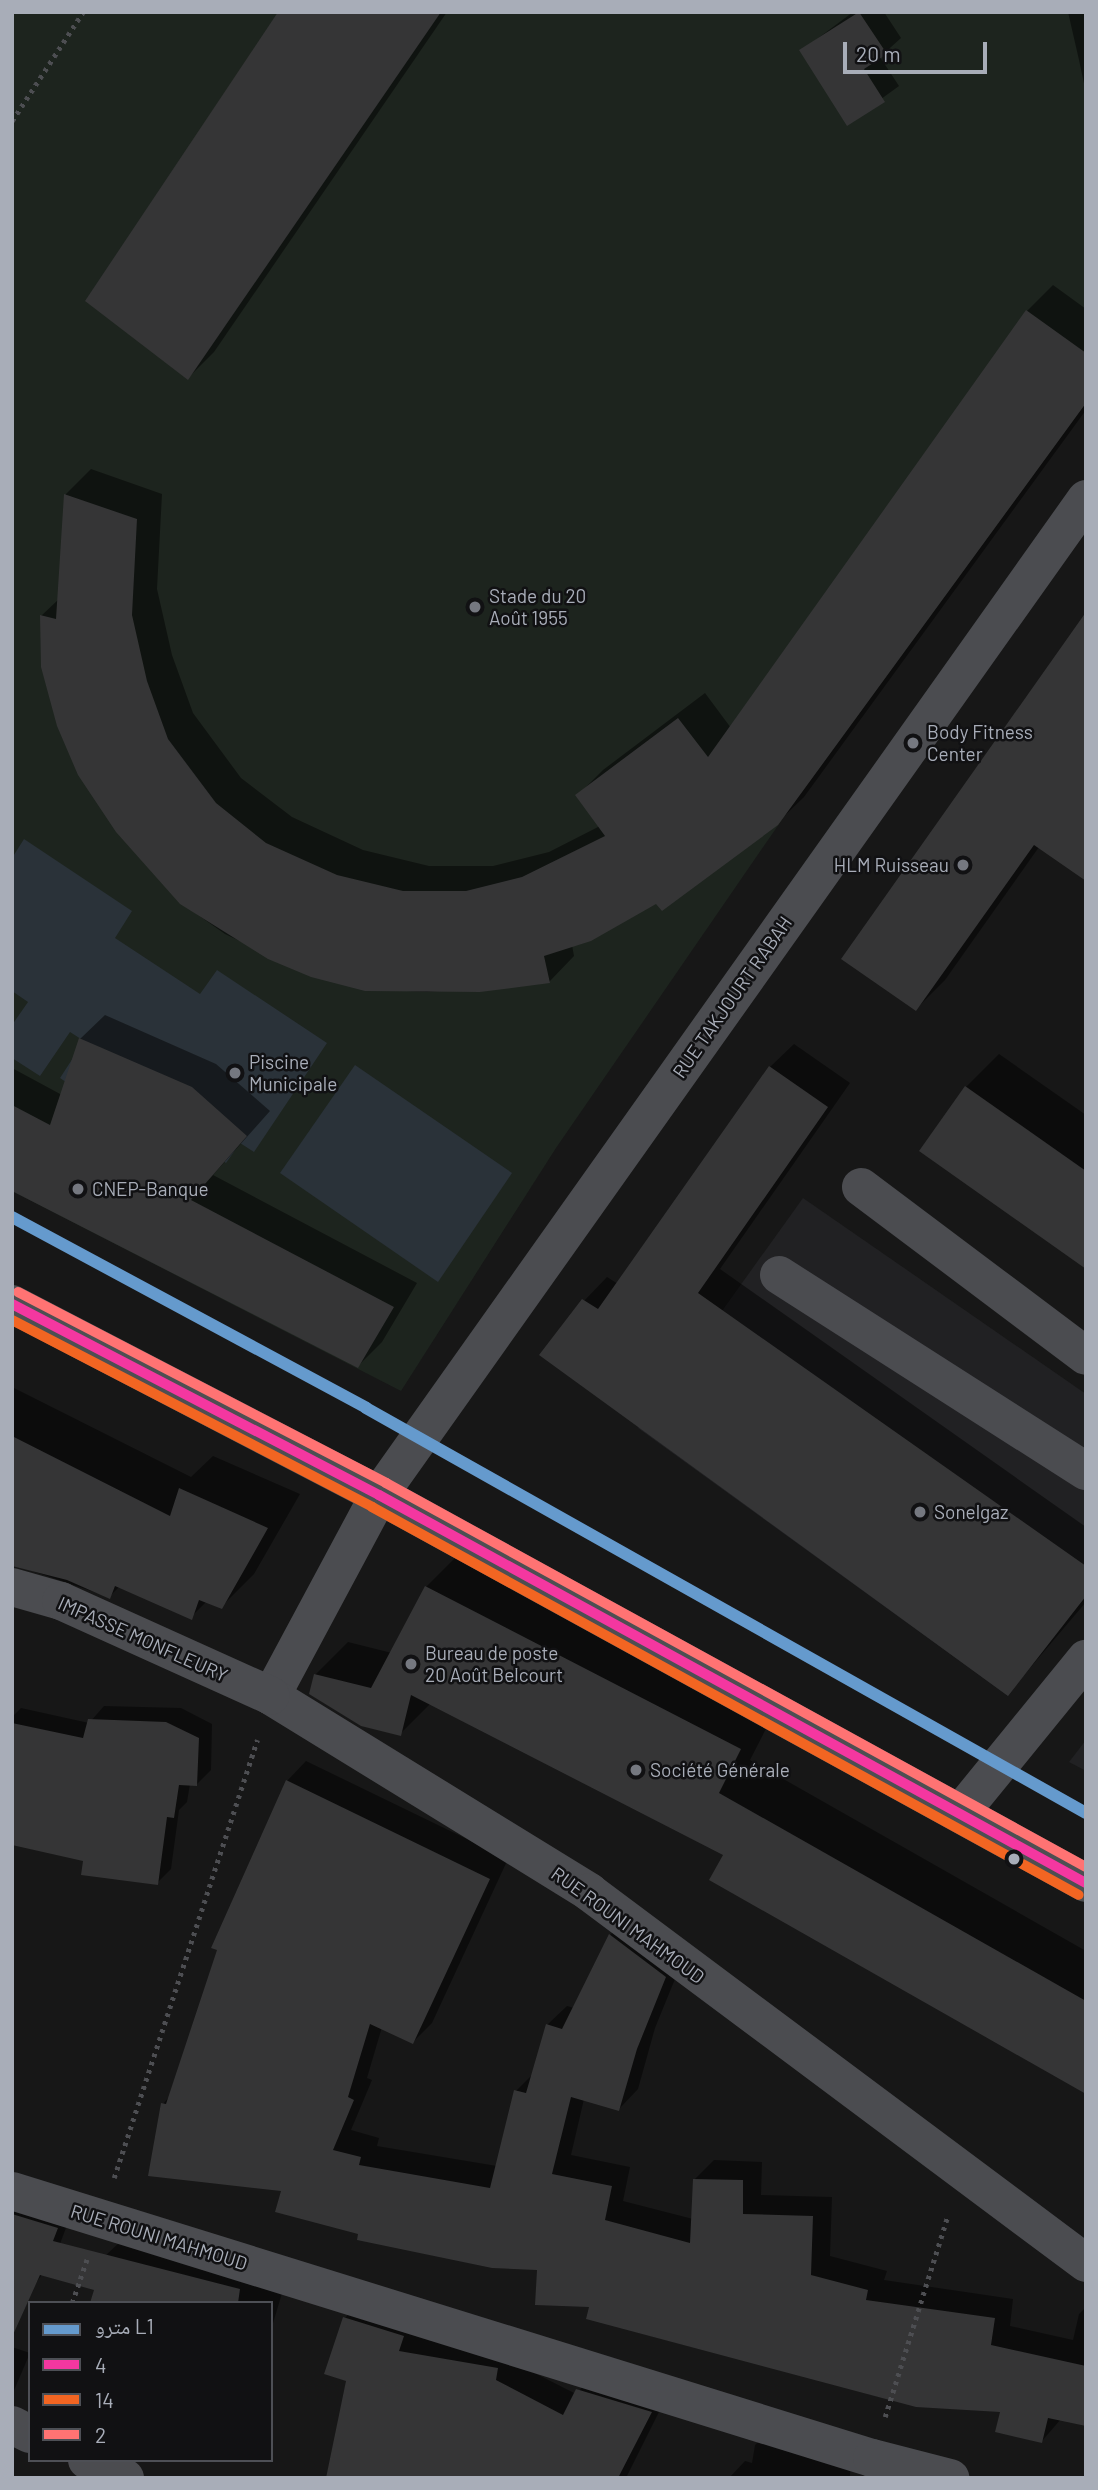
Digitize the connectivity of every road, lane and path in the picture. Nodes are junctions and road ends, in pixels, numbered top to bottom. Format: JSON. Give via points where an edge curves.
{"nodes":[{"id":1,"x":83,"y":12,"type":"edge"},
{"id":2,"x":12,"y":121,"type":"edge"},
{"id":3,"x":1086,"y":499,"type":"edge"},
{"id":4,"x":861,"y":1187,"type":"dead end"},
{"id":5,"x":779,"y":1275,"type":"dead end"},
{"id":6,"x":12,"y":1304,"type":"edge"},
{"id":7,"x":1086,"y":1356,"type":"edge"},
{"id":8,"x":1086,"y":1471,"type":"edge"},
{"id":9,"x":379,"y":1495,"type":"junction"},
{"id":10,"x":12,"y":1587,"type":"edge"},
{"id":11,"x":1086,"y":1660,"type":"edge"},
{"id":12,"x":271,"y":1696,"type":"junction"},
{"id":13,"x":961,"y":1812,"type":"junction"},
{"id":14,"x":1086,"y":1883,"type":"edge"},
{"id":15,"x":962,"y":2168,"type":"junction"},
{"id":16,"x":12,"y":2191,"type":"edge"},
{"id":17,"x":101,"y":2220,"type":"junction"},
{"id":18,"x":1086,"y":2263,"type":"edge"},
{"id":19,"x":73,"y":2301,"type":"edge"},
{"id":20,"x":12,"y":2425,"type":"edge"},
{"id":21,"x":28,"y":2433,"type":"edge"},
{"id":22,"x":872,"y":2458,"type":"junction"},
{"id":23,"x":91,"y":2462,"type":"edge"},
{"id":24,"x":125,"y":2478,"type":"edge"},
{"id":25,"x":950,"y":2478,"type":"edge"}],
"edges":[{"from":1,"to":2,"type":"path"},
{"from":3,"to":9,"type":"street","name":"RUE TAKJOURT RABAH"},
{"from":4,"to":7,"type":"street"},
{"from":5,"to":8,"type":"street"},
{"from":6,"to":9,"type":"main road"},
{"from":9,"to":12,"type":"street"},
{"from":9,"to":13,"type":"main road"},
{"from":10,"to":12,"type":"street","name":"IMPASSE MONFLEURY","via":[[61,1601]]},
{"from":11,"to":13,"type":"street"},
{"from":12,"to":15,"type":"street","name":"RUE ROUNI MAHMOUD","via":[[589,1892]]},
{"from":12,"to":17,"type":"path"},
{"from":13,"to":14,"type":"main road"},
{"from":15,"to":18,"type":"street","name":"RUE ROUNI MAHMOUD"},
{"from":15,"to":22,"type":"path"},
{"from":16,"to":17,"type":"street","name":"RUE ROUNI MAHMOUD"},
{"from":17,"to":19,"type":"path"},
{"from":17,"to":22,"type":"street","name":"RUE ROUNI MAHMOUD"},
{"from":20,"to":21,"type":"street"},
{"from":22,"to":25,"type":"street","name":"RUE ROUNI MAHMOUD"},
{"from":23,"to":24,"type":"street"}]}
